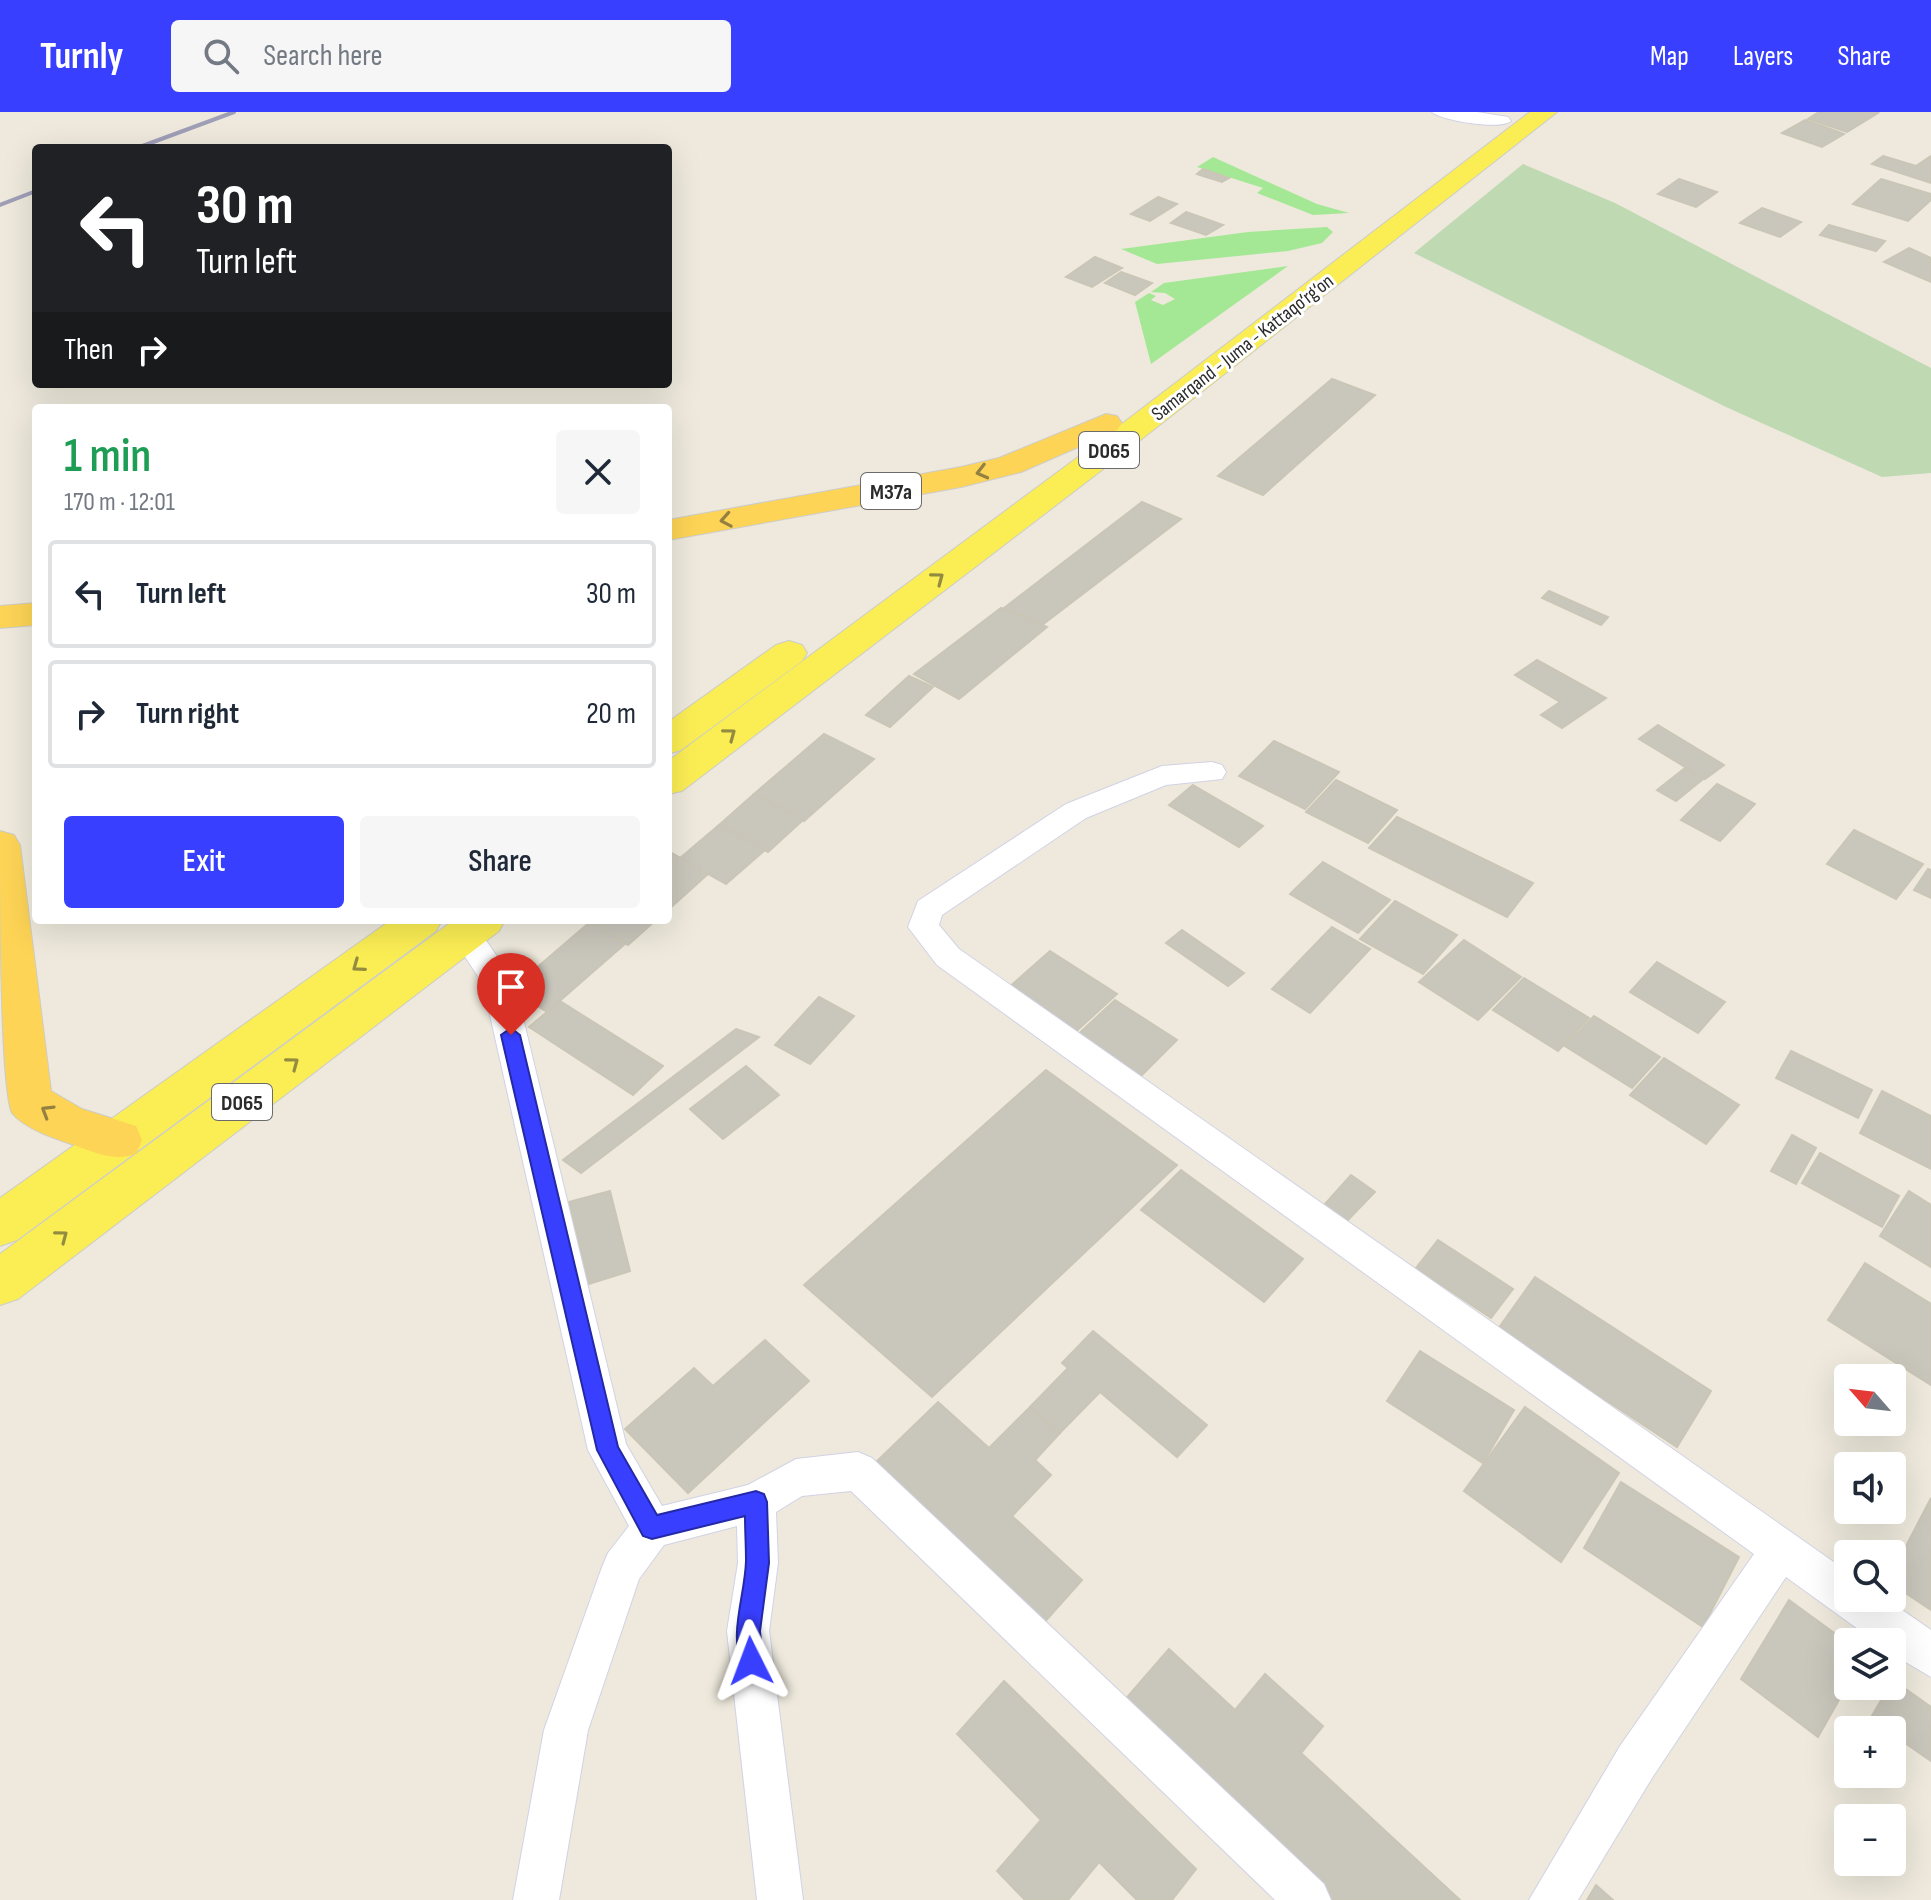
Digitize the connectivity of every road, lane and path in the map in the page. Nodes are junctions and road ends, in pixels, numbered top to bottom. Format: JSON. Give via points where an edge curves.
{"nodes":[{"id":1,"x":1441,"y":112,"type":"edge"},
{"id":2,"x":1545,"y":112,"type":"edge"},
{"id":3,"x":1507,"y":116,"type":"edge"},
{"id":4,"x":1106,"y":423,"type":"junction"},
{"id":5,"x":672,"y":529,"type":"edge"},
{"id":6,"x":32,"y":614,"type":"edge"},
{"id":7,"x":0,"y":617,"type":"edge"},
{"id":8,"x":672,"y":738,"type":"edge"},
{"id":9,"x":1212,"y":772,"type":"dead end"},
{"id":10,"x":672,"y":778,"type":"edge"},
{"id":11,"x":0,"y":845,"type":"edge"},
{"id":12,"x":416,"y":924,"type":"edge"},
{"id":13,"x":474,"y":927,"type":"edge"},
{"id":14,"x":119,"y":1140,"type":"junction"},
{"id":15,"x":0,"y":1225,"type":"edge"},
{"id":16,"x":0,"y":1283,"type":"edge"},
{"id":17,"x":756,"y":1502,"type":"junction"},
{"id":18,"x":652,"y":1528,"type":"junction"},
{"id":19,"x":1780,"y":1551,"type":"junction"},
{"id":20,"x":1931,"y":1656,"type":"edge"},
{"id":21,"x":536,"y":1900,"type":"edge"},
{"id":22,"x":780,"y":1900,"type":"edge"},
{"id":23,"x":1308,"y":1900,"type":"edge"},
{"id":24,"x":1552,"y":1900,"type":"edge"}],
"edges":[{"from":1,"to":3,"type":"street"},
{"from":10,"to":2,"type":"main road","name":"Samarqand - Juma - Kattaqo‘rg‘on","number":"D065","one_way":true,"via":[[1129,435]]},
{"from":3,"to":4,"type":"main road","name":"Samarqand - Juma - Kattaqo‘rg‘on","number":"D065"},
{"from":4,"to":5,"type":"highway","number":"M37a","one_way":true,"via":[[1010,465],[961,477]]},
{"from":4,"to":8,"type":"main road","name":"Samarqand - Juma - Kattaqo‘rg‘on","number":"D065"},
{"from":6,"to":7,"type":"highway"},
{"from":9,"to":19,"type":"street","via":[[1162,776],[1076,811],[929,909],[923,927],[948,957]]},
{"from":14,"to":11,"type":"highway","one_way":true,"via":[[68,1124],[29,1101]]},
{"from":12,"to":14,"type":"main road","number":"D065","one_way":true},
{"from":16,"to":13,"type":"main road","number":"D065","one_way":true},
{"from":13,"to":18,"type":"street","via":[[498,981],[608,1450]]},
{"from":14,"to":15,"type":"main road","number":"D065"},
{"from":17,"to":18,"type":"street"},
{"from":17,"to":22,"type":"street","via":[[758,1563],[748,1631]]},
{"from":17,"to":23,"type":"street","via":[[796,1478],[858,1471]]},
{"from":18,"to":21,"type":"street","via":[[622,1567],[566,1730]]},
{"from":19,"to":20,"type":"street"},
{"from":19,"to":24,"type":"street","via":[[1636,1762]]}]}
